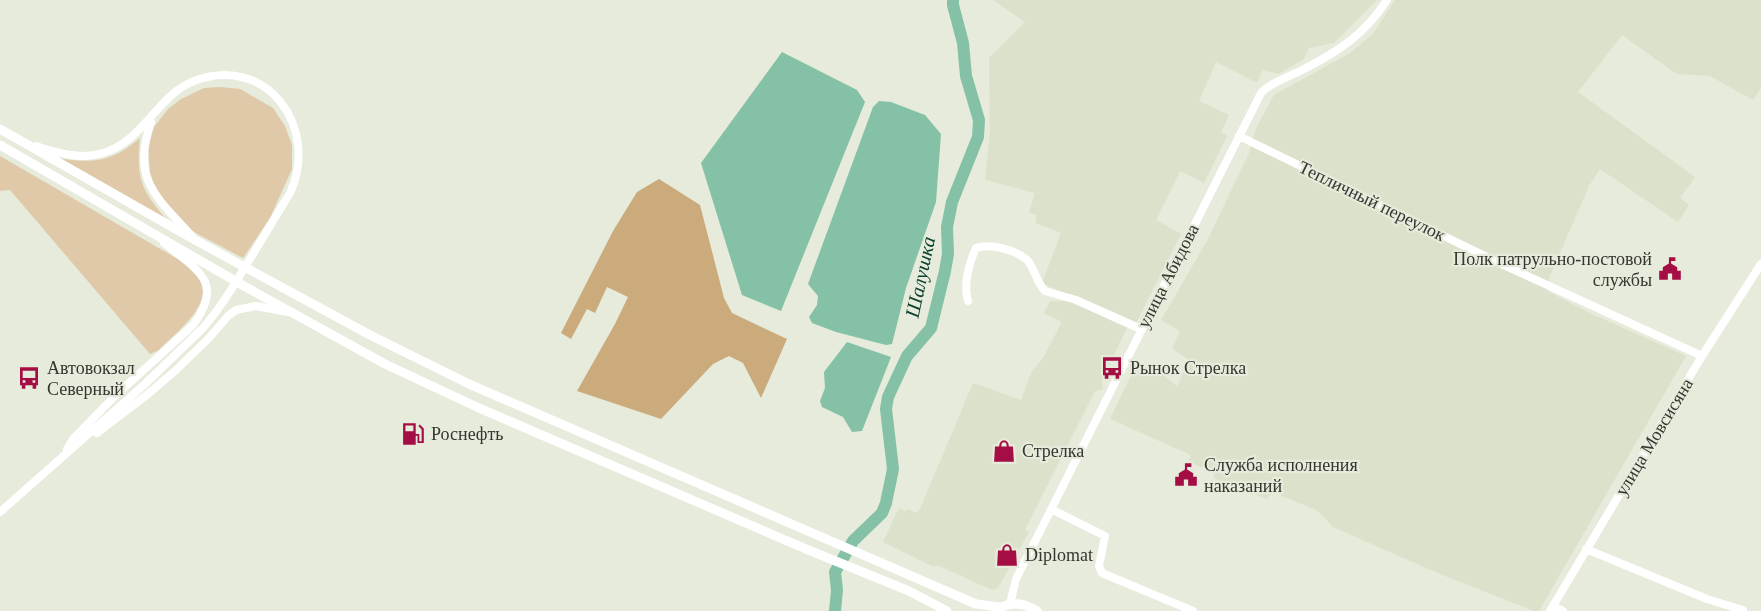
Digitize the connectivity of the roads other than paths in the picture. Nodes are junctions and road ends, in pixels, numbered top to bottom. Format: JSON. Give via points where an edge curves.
{"nodes":[{"id":1,"x":1387,"y":0,"type":"edge"},
{"id":2,"x":152,"y":117,"type":"junction"},
{"id":3,"x":0,"y":129,"type":"edge"},
{"id":4,"x":1239,"y":136,"type":"junction"},
{"id":5,"x":23,"y":142,"type":"junction"},
{"id":6,"x":0,"y":145,"type":"edge"},
{"id":7,"x":149,"y":231,"type":"junction"},
{"id":8,"x":195,"y":240,"type":"junction"},
{"id":9,"x":1761,"y":264,"type":"edge"},
{"id":10,"x":968,"y":301,"type":"dead end"},
{"id":11,"x":291,"y":312,"type":"junction"},
{"id":12,"x":1141,"y":329,"type":"junction"},
{"id":13,"x":1702,"y":356,"type":"junction"},
{"id":14,"x":63,"y":456,"type":"junction"},
{"id":15,"x":1051,"y":509,"type":"junction"},
{"id":16,"x":0,"y":512,"type":"edge"},
{"id":17,"x":1586,"y":549,"type":"junction"},
{"id":18,"x":1010,"y":604,"type":"junction"},
{"id":19,"x":1551,"y":608,"type":"edge"},
{"id":20,"x":997,"y":609,"type":"edge"},
{"id":21,"x":1743,"y":610,"type":"edge"},
{"id":22,"x":947,"y":611,"type":"edge"},
{"id":23,"x":1037,"y":611,"type":"edge"},
{"id":24,"x":1193,"y":611,"type":"edge"},
{"id":25,"x":1563,"y":611,"type":"edge"}],
"edges":[{"from":1,"to":4,"type":"street","name":"улица Абидова","via":[[1353,39],[1262,91]]},
{"from":2,"to":5,"type":"street","via":[[121,146],[95,155],[57,153]]},
{"from":2,"to":8,"type":"street","via":[[144,154],[148,180],[164,207]]},
{"from":2,"to":14,"type":"street","via":[[168,98],[188,84],[212,77],[237,76],[262,86],[288,112],[296,129],[300,157],[294,184],[216,312],[185,346]]},
{"from":3,"to":5,"type":"main road"},
{"from":4,"to":12,"type":"street","name":"улица Абидова"},
{"from":4,"to":13,"type":"street","name":"Тепличный переулок","via":[[1495,261]]},
{"from":5,"to":8,"type":"main road"},
{"from":6,"to":7,"type":"main road"},
{"from":7,"to":11,"type":"main road"},
{"from":7,"to":14,"type":"street","via":[[202,274],[207,291],[203,310],[193,325],[73,439]]},
{"from":8,"to":20,"type":"main road","via":[[469,384],[976,604]]},
{"from":9,"to":13,"type":"street","name":"улица Мовсисяна"},
{"from":10,"to":12,"type":"street","via":[[968,276],[976,248],[981,246],[1027,260],[1045,291],[1076,300]]},
{"from":11,"to":14,"type":"street","via":[[256,306],[236,310],[148,394]]},
{"from":11,"to":22,"type":"main road","via":[[423,382],[884,580]]},
{"from":12,"to":15,"type":"street","name":"улица Абидова"},
{"from":13,"to":17,"type":"street","name":"улица Мовсисяна"},
{"from":14,"to":16,"type":"street"},
{"from":15,"to":18,"type":"street","name":"улица Абидова","via":[[1016,579]]},
{"from":15,"to":24,"type":"street","via":[[1105,536],[1098,566],[1102,573]]},
{"from":17,"to":19,"type":"street","name":"улица Мовсисяна"},
{"from":17,"to":21,"type":"street"},
{"from":18,"to":20,"type":"main road"},
{"from":18,"to":23,"type":"main road"},
{"from":19,"to":25,"type":"street"}]}
